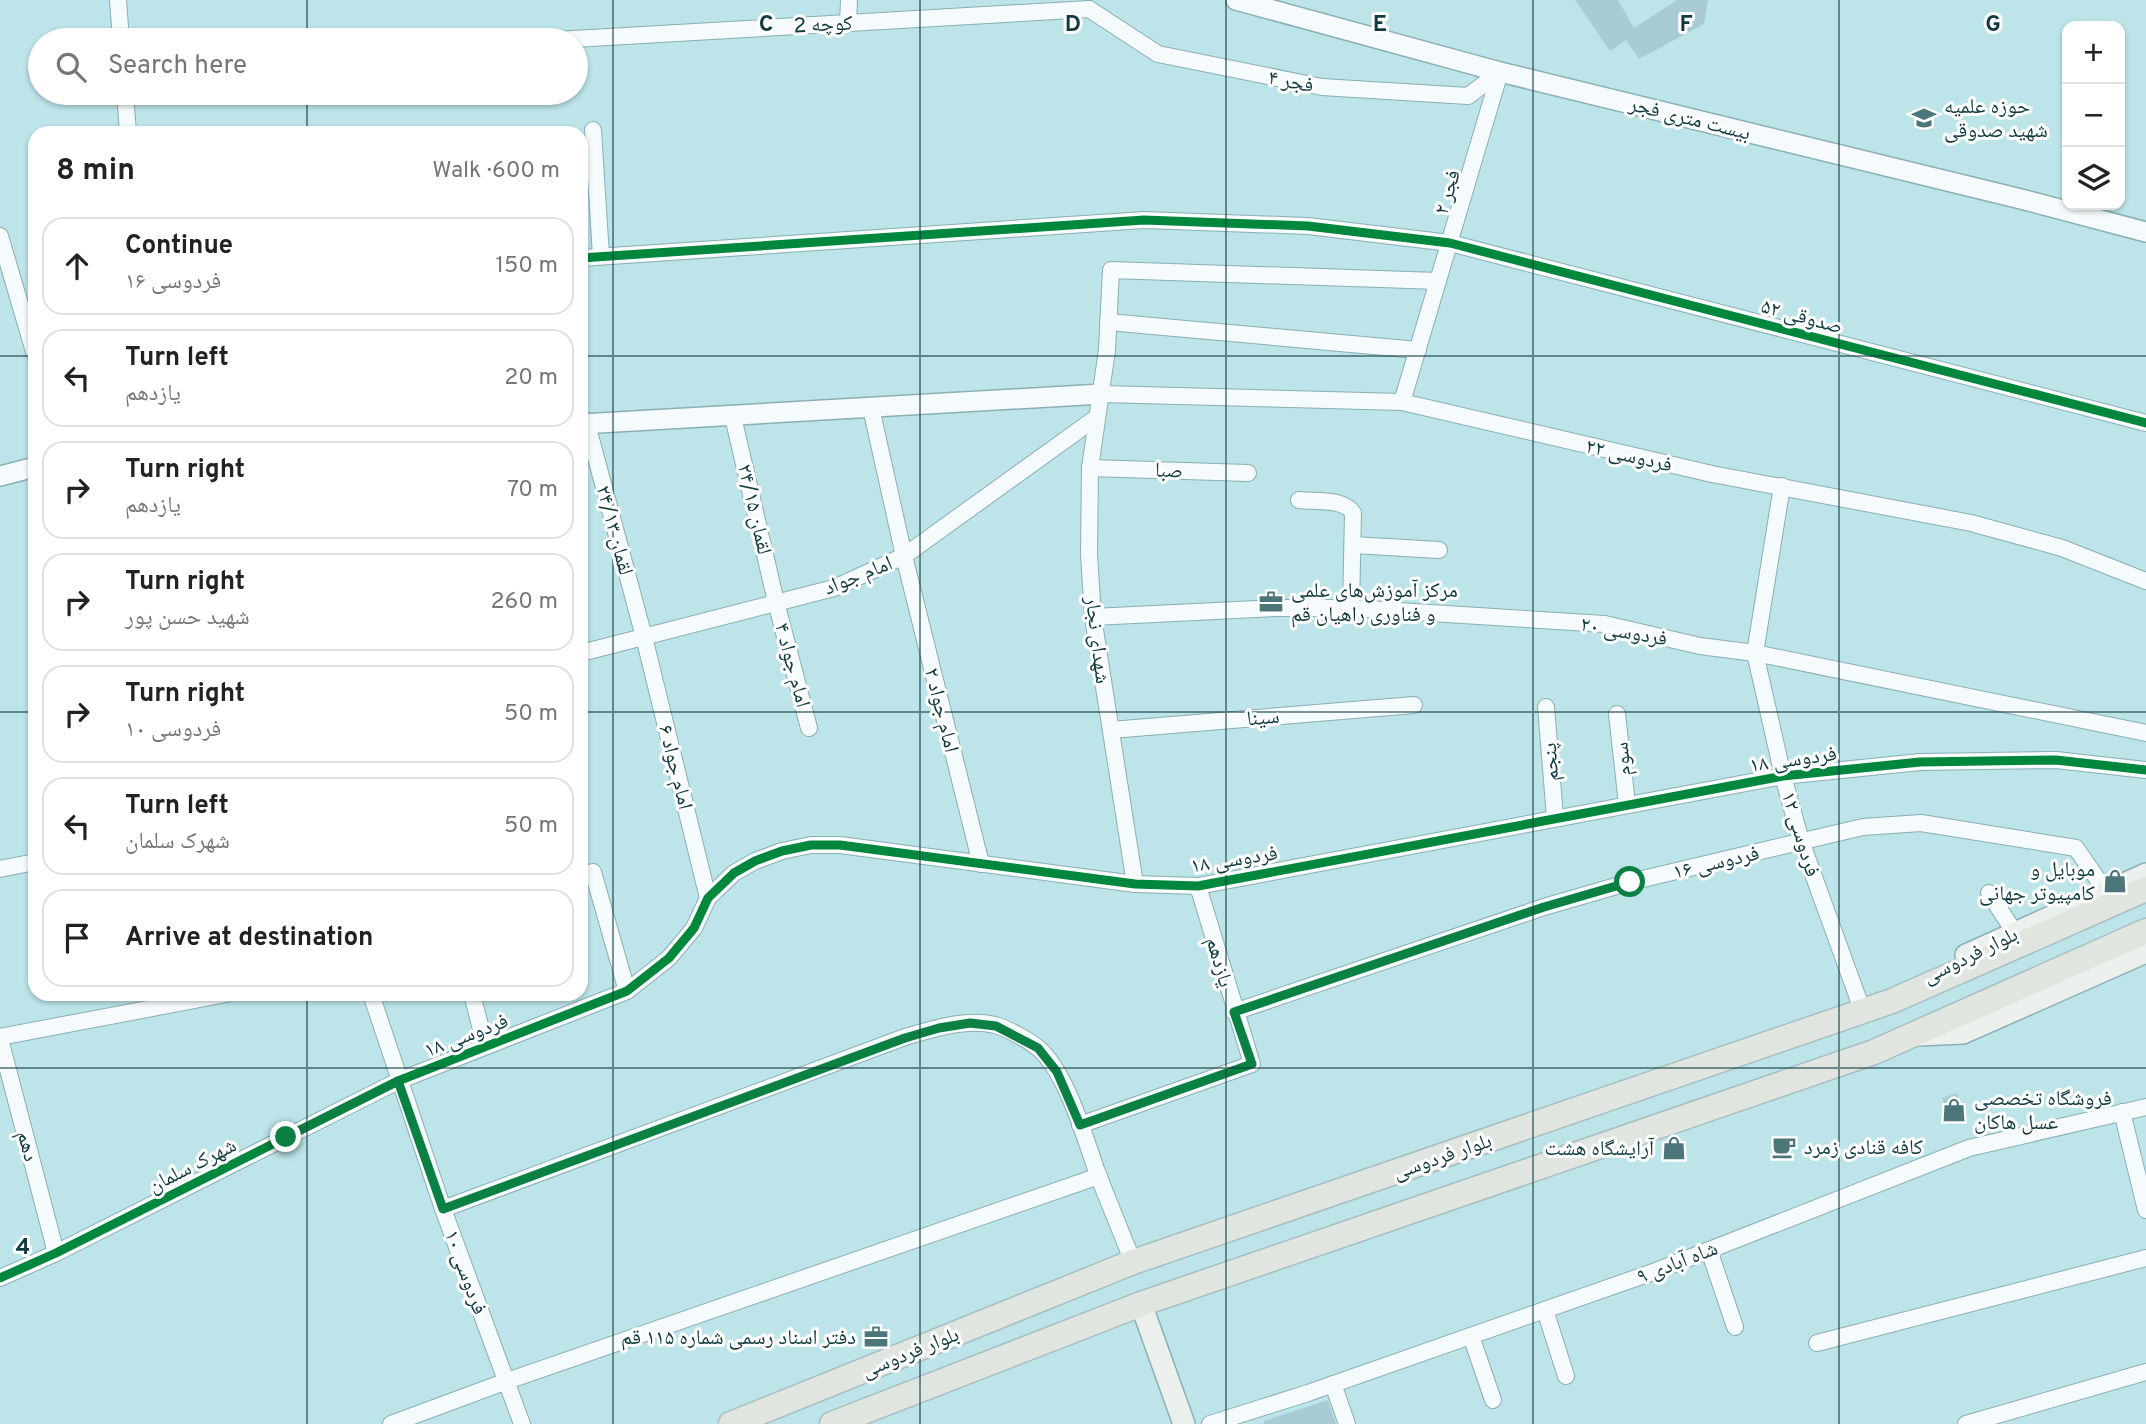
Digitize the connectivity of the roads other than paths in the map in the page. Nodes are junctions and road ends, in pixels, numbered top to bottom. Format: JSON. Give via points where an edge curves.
{"nodes":[{"id":1,"x":118,"y":0,"type":"edge"},
{"id":2,"x":849,"y":0,"type":"edge"},
{"id":3,"x":1236,"y":0,"type":"edge"},
{"id":4,"x":1090,"y":5,"type":"edge"},
{"id":5,"x":848,"y":23,"type":"junction"},
{"id":6,"x":120,"y":28,"type":"edge"},
{"id":7,"x":588,"y":38,"type":"edge"},
{"id":8,"x":1500,"y":72,"type":"junction"},
{"id":9,"x":126,"y":105,"type":"edge"},
{"id":10,"x":127,"y":126,"type":"edge"},
{"id":11,"x":593,"y":130,"type":"dead end"},
{"id":12,"x":2146,"y":232,"type":"edge"},
{"id":13,"x":0,"y":236,"type":"edge"},
{"id":14,"x":1450,"y":243,"type":"junction"},
{"id":15,"x":601,"y":256,"type":"junction"},
{"id":16,"x":588,"y":257,"type":"edge"},
{"id":17,"x":1438,"y":281,"type":"junction"},
{"id":18,"x":1108,"y":322,"type":"junction"},
{"id":19,"x":28,"y":331,"type":"edge"},
{"id":20,"x":1418,"y":349,"type":"junction"},
{"id":21,"x":1102,"y":394,"type":"junction"},
{"id":22,"x":1402,"y":402,"type":"junction"},
{"id":23,"x":871,"y":408,"type":"junction"},
{"id":24,"x":733,"y":417,"type":"junction"},
{"id":25,"x":1097,"y":417,"type":"junction"},
{"id":26,"x":2146,"y":422,"type":"edge"},
{"id":27,"x":588,"y":424,"type":"edge"},
{"id":28,"x":588,"y":438,"type":"edge"},
{"id":29,"x":1090,"y":468,"type":"junction"},
{"id":30,"x":28,"y":469,"type":"edge"},
{"id":31,"x":1248,"y":473,"type":"dead end"},
{"id":32,"x":0,"y":476,"type":"edge"},
{"id":33,"x":1782,"y":486,"type":"junction"},
{"id":34,"x":1299,"y":500,"type":"dead end"},
{"id":35,"x":1353,"y":545,"type":"junction"},
{"id":36,"x":1439,"y":550,"type":"dead end"},
{"id":37,"x":904,"y":556,"type":"junction"},
{"id":38,"x":2146,"y":581,"type":"edge"},
{"id":39,"x":776,"y":602,"type":"junction"},
{"id":40,"x":1351,"y":608,"type":"junction"},
{"id":41,"x":1093,"y":617,"type":"junction"},
{"id":42,"x":644,"y":636,"type":"junction"},
{"id":43,"x":588,"y":651,"type":"edge"},
{"id":44,"x":1755,"y":653,"type":"junction"},
{"id":45,"x":1414,"y":705,"type":"dead end"},
{"id":46,"x":1546,"y":707,"type":"dead end"},
{"id":47,"x":1617,"y":714,"type":"dead end"},
{"id":48,"x":809,"y":728,"type":"dead end"},
{"id":49,"x":1111,"y":730,"type":"junction"},
{"id":50,"x":2146,"y":733,"type":"edge"},
{"id":51,"x":2146,"y":770,"type":"edge"},
{"id":52,"x":1783,"y":776,"type":"junction"},
{"id":53,"x":1628,"y":804,"type":"junction"},
{"id":54,"x":1555,"y":817,"type":"junction"},
{"id":55,"x":1801,"y":841,"type":"junction"},
{"id":56,"x":28,"y":863,"type":"edge"},
{"id":57,"x":981,"y":864,"type":"junction"},
{"id":58,"x":0,"y":869,"type":"edge"},
{"id":59,"x":588,"y":873,"type":"edge"},
{"id":60,"x":2146,"y":874,"type":"edge"},
{"id":61,"x":1135,"y":884,"type":"junction"},
{"id":62,"x":1198,"y":886,"type":"junction"},
{"id":63,"x":2146,"y":889,"type":"edge"},
{"id":64,"x":2107,"y":892,"type":"junction"},
{"id":65,"x":1989,"y":893,"type":"dead end"},
{"id":66,"x":708,"y":898,"type":"junction"},
{"id":67,"x":2146,"y":931,"type":"edge"},
{"id":68,"x":2015,"y":933,"type":"junction"},
{"id":69,"x":2146,"y":952,"type":"edge"},
{"id":70,"x":627,"y":991,"type":"junction"},
{"id":71,"x":190,"y":1001,"type":"edge"},
{"id":72,"x":373,"y":1001,"type":"edge"},
{"id":73,"x":474,"y":1001,"type":"edge"},
{"id":74,"x":1892,"y":1001,"type":"junction"},
{"id":75,"x":1234,"y":1012,"type":"junction"},
{"id":76,"x":1863,"y":1012,"type":"junction"},
{"id":77,"x":1910,"y":1035,"type":"junction"},
{"id":78,"x":0,"y":1038,"type":"edge"},
{"id":79,"x":485,"y":1045,"type":"junction"},
{"id":80,"x":398,"y":1081,"type":"junction"},
{"id":81,"x":2146,"y":1107,"type":"edge"},
{"id":82,"x":2122,"y":1112,"type":"junction"},
{"id":83,"x":1080,"y":1125,"type":"junction"},
{"id":84,"x":1099,"y":1176,"type":"junction"},
{"id":85,"x":443,"y":1209,"type":"junction"},
{"id":86,"x":2146,"y":1210,"type":"edge"},
{"id":87,"x":1709,"y":1250,"type":"junction"},
{"id":88,"x":56,"y":1253,"type":"junction"},
{"id":89,"x":2146,"y":1258,"type":"edge"},
{"id":90,"x":1133,"y":1262,"type":"junction"},
{"id":91,"x":0,"y":1278,"type":"edge"},
{"id":92,"x":1142,"y":1304,"type":"junction"},
{"id":93,"x":1545,"y":1310,"type":"junction"},
{"id":94,"x":1735,"y":1327,"type":"dead end"},
{"id":95,"x":1471,"y":1336,"type":"junction"},
{"id":96,"x":1817,"y":1343,"type":"dead end"},
{"id":97,"x":2146,"y":1372,"type":"edge"},
{"id":98,"x":1566,"y":1376,"type":"dead end"},
{"id":99,"x":507,"y":1381,"type":"junction"},
{"id":100,"x":1333,"y":1384,"type":"junction"},
{"id":101,"x":1493,"y":1400,"type":"dead end"},
{"id":102,"x":391,"y":1424,"type":"edge"},
{"id":103,"x":522,"y":1424,"type":"edge"},
{"id":104,"x":730,"y":1424,"type":"edge"},
{"id":105,"x":831,"y":1424,"type":"edge"},
{"id":106,"x":1184,"y":1424,"type":"edge"},
{"id":107,"x":1210,"y":1424,"type":"edge"},
{"id":108,"x":1346,"y":1424,"type":"edge"},
{"id":109,"x":1966,"y":1424,"type":"edge"}],
"edges":[{"from":1,"to":6,"type":"street"},
{"from":2,"to":5,"type":"street"},
{"from":3,"to":8,"type":"street","name":"بیست متری فجر"},
{"from":4,"to":5,"type":"street","name":"کوچه 2"},
{"from":4,"to":8,"type":"street","name":"فجر ۴","via":[[1158,54],[1322,88],[1468,96]]},
{"from":5,"to":7,"type":"street","name":"کوچه 2"},
{"from":8,"to":12,"type":"street","name":"بیست متری فجر"},
{"from":8,"to":14,"type":"street","name":"فجر ۲"},
{"from":9,"to":10,"type":"street"},
{"from":11,"to":15,"type":"street"},
{"from":13,"to":19,"type":"street"},
{"from":14,"to":15,"type":"street","name":"صدوقی ۵۲","via":[[1308,226],[1144,220]]},
{"from":14,"to":17,"type":"street","name":"فجر ۲"},
{"from":14,"to":26,"type":"street","name":"صدوقی ۵۲"},
{"from":15,"to":16,"type":"street","name":"صدوقی ۵۲"},
{"from":17,"to":18,"type":"street","name":"شهدای نجار","via":[[1111,270]]},
{"from":17,"to":20,"type":"street","name":"فجر ۲"},
{"from":18,"to":20,"type":"street"},
{"from":18,"to":21,"type":"street","name":"شهدای نجار"},
{"from":20,"to":22,"type":"street","name":"فجر ۲"},
{"from":21,"to":22,"type":"street","name":"فردوسی ۲۲"},
{"from":21,"to":23,"type":"street"},
{"from":21,"to":25,"type":"street","name":"شهدای نجار"},
{"from":22,"to":33,"type":"street","name":"فردوسی ۲۲"},
{"from":23,"to":24,"type":"street"},
{"from":23,"to":37,"type":"street","name":"امام جواد ۲"},
{"from":24,"to":27,"type":"street"},
{"from":24,"to":39,"type":"street","name":"لقمان ۲۴/۱۵"},
{"from":25,"to":29,"type":"street","name":"شهدای نجار"},
{"from":25,"to":37,"type":"street","name":"امام جواد"},
{"from":28,"to":42,"type":"street","name":"لقمان ۲۴/۱۳"},
{"from":29,"to":31,"type":"street","name":"صبا"},
{"from":29,"to":41,"type":"street","name":"شهدای نجار"},
{"from":30,"to":32,"type":"street"},
{"from":33,"to":38,"type":"street","name":"فردوسی ۲۲","via":[[1971,523],[2062,548]]},
{"from":33,"to":44,"type":"street","name":"فردوسی ۱۲"},
{"from":34,"to":35,"type":"street","via":[[1349,507]]},
{"from":35,"to":36,"type":"street"},
{"from":35,"to":40,"type":"street"},
{"from":37,"to":39,"type":"street","name":"امام جواد","via":[[834,588]]},
{"from":37,"to":57,"type":"street","name":"امام جواد ۲"},
{"from":39,"to":42,"type":"street","name":"امام جواد"},
{"from":39,"to":48,"type":"street","name":"امام جواد ۴"},
{"from":40,"to":41,"type":"street","name":"فردوسی ۲۰"},
{"from":40,"to":44,"type":"street","name":"فردوسی ۲۰","via":[[1605,624],[1700,646]]},
{"from":41,"to":49,"type":"street","name":"شهدای نجار"},
{"from":42,"to":43,"type":"street","name":"امام جواد"},
{"from":42,"to":66,"type":"street","name":"امام جواد ۶"},
{"from":44,"to":50,"type":"street","name":"فردوسی ۲۰"},
{"from":44,"to":52,"type":"street","name":"فردوسی ۱۲"},
{"from":45,"to":49,"type":"street","name":"سینا"},
{"from":46,"to":54,"type":"street","name":"پنجم"},
{"from":47,"to":53,"type":"street","name":"سوم"},
{"from":49,"to":61,"type":"street","name":"شهدای نجار"},
{"from":51,"to":52,"type":"street","name":"فردوسی ۱۸","via":[[2056,760],[1920,762]]},
{"from":52,"to":53,"type":"street","name":"فردوسی ۱۸"},
{"from":52,"to":55,"type":"street","name":"فردوسی ۱۲"},
{"from":53,"to":54,"type":"street","name":"فردوسی ۱۸"},
{"from":54,"to":62,"type":"street","name":"فردوسی ۱۸"},
{"from":55,"to":64,"type":"street","name":"فردوسی ۱۶","via":[[1863,827],[1921,823],[2076,848]]},
{"from":55,"to":75,"type":"street","name":"فردوسی ۱۶","via":[[1544,907]]},
{"from":55,"to":76,"type":"street","name":"فردوسی ۱۲"},
{"from":56,"to":58,"type":"street"},
{"from":57,"to":61,"type":"street","name":"فردوسی ۱۸"},
{"from":57,"to":66,"type":"street","name":"فردوسی ۱۸","via":[[811,845],[755,861],[734,873]]},
{"from":59,"to":70,"type":"street","via":[[593,872]]},
{"from":60,"to":64,"type":"main road","name":"بلوار فردوسی"},
{"from":61,"to":62,"type":"street","name":"فردوسی ۱۸"},
{"from":62,"to":75,"type":"street","name":"یازدهم"},
{"from":63,"to":74,"type":"main road"},
{"from":64,"to":68,"type":"main road","name":"بلوار فردوسی"},
{"from":65,"to":68,"type":"street"},
{"from":66,"to":70,"type":"street","name":"فردوسی ۱۸","via":[[694,928],[669,958]]},
{"from":67,"to":77,"type":"main road"},
{"from":68,"to":74,"type":"main road","name":"بلوار فردوسی","via":[[1926,974]]},
{"from":69,"to":77,"type":"main road","name":"بلوار فردوسی","via":[[1963,1033]]},
{"from":70,"to":79,"type":"street","name":"فردوسی ۱۸"},
{"from":71,"to":78,"type":"street"},
{"from":72,"to":80,"type":"street","name":"فردوسی ۱۰"},
{"from":73,"to":79,"type":"street"},
{"from":74,"to":76,"type":"main road","name":"بلوار فردوسی"},
{"from":75,"to":83,"type":"street","name":"یازدهم","via":[[1252,1064]]},
{"from":76,"to":90,"type":"main road","name":"بلوار فردوسی"},
{"from":77,"to":92,"type":"main road","name":"بلوار فردوسی","via":[[1861,1056]]},
{"from":78,"to":88,"type":"street","name":"دهم"},
{"from":79,"to":80,"type":"street","name":"فردوسی ۱۸"},
{"from":80,"to":85,"type":"street","name":"فردوسی ۱۰"},
{"from":80,"to":88,"type":"street","name":"شهرک سلمان"},
{"from":81,"to":82,"type":"street","name":"شاه آبادی ۹"},
{"from":82,"to":86,"type":"street"},
{"from":82,"to":87,"type":"street","name":"شاه آبادی ۹","via":[[1969,1148]]},
{"from":83,"to":84,"type":"street"},
{"from":83,"to":85,"type":"street","via":[[1057,1072],[1038,1048],[996,1026],[970,1023],[905,1038]]},
{"from":84,"to":90,"type":"street"},
{"from":84,"to":99,"type":"street"},
{"from":85,"to":99,"type":"street","name":"فردوسی ۱۰"},
{"from":87,"to":93,"type":"street","name":"شاه آبادی ۹"},
{"from":87,"to":94,"type":"street"},
{"from":88,"to":91,"type":"street","name":"شهرک سلمان"},
{"from":89,"to":96,"type":"street"},
{"from":90,"to":104,"type":"main road","name":"بلوار فردوسی"},
{"from":92,"to":105,"type":"main road","name":"بلوار فردوسی"},
{"from":92,"to":106,"type":"main road"},
{"from":93,"to":95,"type":"street","name":"شاه آبادی ۹"},
{"from":93,"to":98,"type":"street"},
{"from":95,"to":100,"type":"street","name":"شاه آبادی ۹"},
{"from":95,"to":101,"type":"street"},
{"from":97,"to":109,"type":"street"},
{"from":99,"to":102,"type":"street"},
{"from":99,"to":103,"type":"street","name":"فردوسی ۱۰"},
{"from":100,"to":107,"type":"street","name":"شاه آبادی ۹"},
{"from":100,"to":108,"type":"street"}]}
